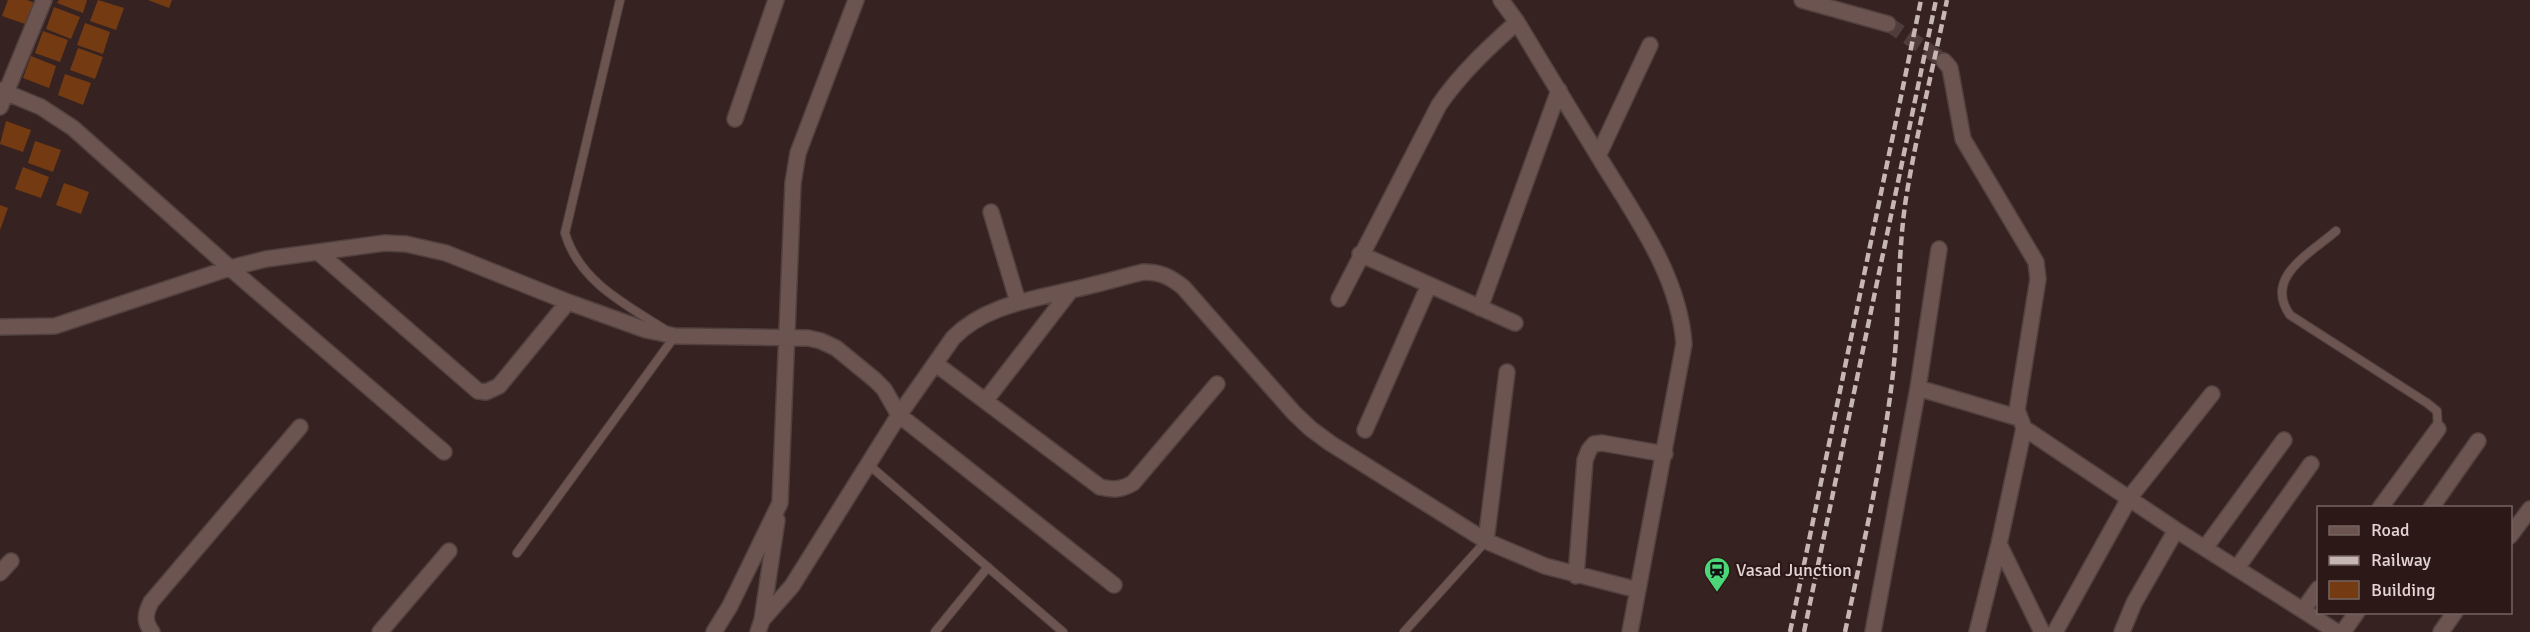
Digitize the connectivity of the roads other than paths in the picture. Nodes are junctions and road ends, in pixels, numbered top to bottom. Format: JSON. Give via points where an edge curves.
{"nodes":[{"id":1,"x":44,"y":0,"type":"edge"},
{"id":2,"x":620,"y":0,"type":"edge"},
{"id":3,"x":776,"y":0,"type":"edge"},
{"id":4,"x":856,"y":0,"type":"edge"},
{"id":5,"x":1501,"y":0,"type":"edge"},
{"id":6,"x":1802,"y":0,"type":"edge"},
{"id":7,"x":1517,"y":22,"type":"junction"},
{"id":8,"x":1888,"y":24,"type":"tunnel mouth"},
{"id":9,"x":1650,"y":45,"type":"dead end"},
{"id":10,"x":1944,"y":61,"type":"tunnel mouth"},
{"id":11,"x":1558,"y":90,"type":"junction"},
{"id":12,"x":3,"y":91,"type":"edge"},
{"id":13,"x":0,"y":107,"type":"edge"},
{"id":14,"x":735,"y":119,"type":"dead end"},
{"id":15,"x":1599,"y":156,"type":"junction"},
{"id":16,"x":991,"y":212,"type":"dead end"},
{"id":17,"x":2336,"y":231,"type":"dead end"},
{"id":18,"x":1939,"y":249,"type":"dead end"},
{"id":19,"x":318,"y":252,"type":"junction"},
{"id":20,"x":1360,"y":254,"type":"junction"},
{"id":21,"x":230,"y":268,"type":"junction"},
{"id":22,"x":1429,"y":285,"type":"junction"},
{"id":23,"x":1071,"y":291,"type":"junction"},
{"id":24,"x":1338,"y":299,"type":"dead end"},
{"id":25,"x":567,"y":302,"type":"junction"},
{"id":26,"x":1018,"y":302,"type":"junction"},
{"id":27,"x":1480,"y":308,"type":"junction"},
{"id":28,"x":1515,"y":323,"type":"dead end"},
{"id":29,"x":0,"y":327,"type":"edge"},
{"id":30,"x":675,"y":336,"type":"junction"},
{"id":31,"x":786,"y":338,"type":"junction"},
{"id":32,"x":936,"y":364,"type":"junction"},
{"id":33,"x":1507,"y":372,"type":"dead end"},
{"id":34,"x":1217,"y":384,"type":"dead end"},
{"id":35,"x":1918,"y":388,"type":"junction"},
{"id":36,"x":2212,"y":394,"type":"dead end"},
{"id":37,"x":986,"y":400,"type":"junction"},
{"id":38,"x":899,"y":415,"type":"junction"},
{"id":39,"x":2021,"y":423,"type":"junction"},
{"id":40,"x":300,"y":428,"type":"dead end"},
{"id":41,"x":2439,"y":429,"type":"joint"},
{"id":42,"x":1365,"y":430,"type":"dead end"},
{"id":43,"x":2284,"y":440,"type":"dead end"},
{"id":44,"x":2478,"y":441,"type":"dead end"},
{"id":45,"x":444,"y":452,"type":"dead end"},
{"id":46,"x":1665,"y":454,"type":"junction"},
{"id":47,"x":2311,"y":464,"type":"dead end"},
{"id":48,"x":869,"y":465,"type":"junction"},
{"id":49,"x":2130,"y":497,"type":"junction"},
{"id":50,"x":780,"y":503,"type":"junction"},
{"id":51,"x":2381,"y":506,"type":"edge"},
{"id":52,"x":2432,"y":506,"type":"edge"},
{"id":53,"x":2530,"y":509,"type":"edge"},
{"id":54,"x":2176,"y":530,"type":"junction"},
{"id":55,"x":2512,"y":535,"type":"edge"},
{"id":56,"x":1486,"y":541,"type":"junction"},
{"id":57,"x":1999,"y":544,"type":"junction"},
{"id":58,"x":2205,"y":548,"type":"junction"},
{"id":59,"x":449,"y":551,"type":"dead end"},
{"id":60,"x":517,"y":553,"type":"dead end"},
{"id":61,"x":11,"y":561,"type":"dead end"},
{"id":62,"x":988,"y":567,"type":"junction"},
{"id":63,"x":2237,"y":568,"type":"junction"},
{"id":64,"x":0,"y":573,"type":"edge"},
{"id":65,"x":1576,"y":576,"type":"junction"},
{"id":66,"x":1114,"y":585,"type":"dead end"},
{"id":67,"x":1638,"y":590,"type":"junction"},
{"id":68,"x":2317,"y":592,"type":"edge"},
{"id":69,"x":2303,"y":610,"type":"junction"},
{"id":70,"x":2356,"y":614,"type":"edge"},
{"id":71,"x":2454,"y":614,"type":"edge"},
{"id":72,"x":760,"y":626,"type":"edge"},
{"id":73,"x":152,"y":632,"type":"edge"},
{"id":74,"x":380,"y":632,"type":"edge"},
{"id":75,"x":714,"y":632,"type":"edge"},
{"id":76,"x":934,"y":632,"type":"edge"},
{"id":77,"x":1063,"y":632,"type":"edge"},
{"id":78,"x":1404,"y":632,"type":"edge"},
{"id":79,"x":1630,"y":632,"type":"edge"},
{"id":80,"x":1874,"y":632,"type":"edge"},
{"id":81,"x":1977,"y":632,"type":"edge"},
{"id":82,"x":2042,"y":632,"type":"edge"},
{"id":83,"x":2055,"y":632,"type":"edge"},
{"id":84,"x":2122,"y":632,"type":"edge"},
{"id":85,"x":2337,"y":632,"type":"edge"},
{"id":86,"x":2343,"y":632,"type":"edge"},
{"id":87,"x":2441,"y":632,"type":"edge"}],
"edges":[{"from":1,"to":12,"type":"street"},
{"from":2,"to":30,"type":"lane","via":[[565,233],[582,269],[599,286]]},
{"from":3,"to":14,"type":"street"},
{"from":4,"to":31,"type":"street","via":[[798,153],[793,183]]},
{"from":5,"to":7,"type":"street"},
{"from":6,"to":8,"type":"street"},
{"from":7,"to":11,"type":"street"},
{"from":7,"to":20,"type":"street","via":[[1473,62],[1438,105]]},
{"from":9,"to":15,"type":"street"},
{"from":10,"to":39,"type":"street","via":[[1950,68],[1963,140],[2038,269],[2017,410]]},
{"from":11,"to":15,"type":"street"},
{"from":11,"to":27,"type":"street"},
{"from":12,"to":13,"type":"street"},
{"from":12,"to":21,"type":"street","via":[[41,107],[73,128]]},
{"from":15,"to":46,"type":"street","via":[[1651,243],[1682,319],[1684,344]]},
{"from":16,"to":26,"type":"street"},
{"from":17,"to":41,"type":"lane","via":[[2291,269],[2280,291],[2283,304],[2290,315],[2437,411]]},
{"from":18,"to":35,"type":"street"},
{"from":19,"to":21,"type":"street"},
{"from":19,"to":25,"type":"street","via":[[385,243],[427,248]]},
{"from":19,"to":25,"type":"street","via":[[478,391],[499,386]]},
{"from":20,"to":22,"type":"street"},
{"from":20,"to":24,"type":"street"},
{"from":21,"to":29,"type":"street","via":[[55,326]]},
{"from":21,"to":45,"type":"street"},
{"from":22,"to":27,"type":"street"},
{"from":22,"to":42,"type":"street"},
{"from":23,"to":26,"type":"street"},
{"from":23,"to":37,"type":"street"},
{"from":23,"to":56,"type":"street","via":[[1143,272],[1170,277],[1311,429]]},
{"from":25,"to":30,"type":"street"},
{"from":26,"to":32,"type":"street","via":[[963,327]]},
{"from":27,"to":28,"type":"street"},
{"from":30,"to":31,"type":"street"},
{"from":30,"to":60,"type":"lane"},
{"from":31,"to":38,"type":"street","via":[[808,338],[836,348],[884,389]]},
{"from":31,"to":50,"type":"street"},
{"from":32,"to":37,"type":"street"},
{"from":32,"to":38,"type":"street"},
{"from":33,"to":56,"type":"street"},
{"from":34,"to":37,"type":"street","via":[[1133,483],[1112,490],[1100,487]]},
{"from":35,"to":39,"type":"street"},
{"from":35,"to":80,"type":"street"},
{"from":36,"to":49,"type":"street"},
{"from":38,"to":48,"type":"street"},
{"from":38,"to":66,"type":"street"},
{"from":39,"to":49,"type":"street"},
{"from":39,"to":57,"type":"street"},
{"from":40,"to":73,"type":"street","via":[[151,602],[146,622]]},
{"from":41,"to":51,"type":"street"},
{"from":43,"to":58,"type":"street"},
{"from":44,"to":52,"type":"street"},
{"from":46,"to":65,"type":"street","via":[[1602,443],[1588,450]]},
{"from":46,"to":67,"type":"street"},
{"from":47,"to":63,"type":"street"},
{"from":48,"to":62,"type":"lane"},
{"from":48,"to":72,"type":"street","via":[[792,586]]},
{"from":49,"to":54,"type":"street"},
{"from":49,"to":83,"type":"street"},
{"from":50,"to":72,"type":"street"},
{"from":50,"to":75,"type":"street"},
{"from":53,"to":55,"type":"street"},
{"from":54,"to":58,"type":"street"},
{"from":54,"to":84,"type":"street"},
{"from":56,"to":65,"type":"street"},
{"from":56,"to":78,"type":"lane"},
{"from":57,"to":81,"type":"street"},
{"from":57,"to":82,"type":"street"},
{"from":58,"to":63,"type":"street"},
{"from":59,"to":74,"type":"street"},
{"from":61,"to":64,"type":"street"},
{"from":62,"to":76,"type":"lane"},
{"from":62,"to":77,"type":"lane"},
{"from":63,"to":69,"type":"street"},
{"from":65,"to":67,"type":"street"},
{"from":67,"to":79,"type":"street"},
{"from":68,"to":69,"type":"street"},
{"from":69,"to":85,"type":"street"},
{"from":70,"to":86,"type":"street"},
{"from":71,"to":87,"type":"street"}]}
